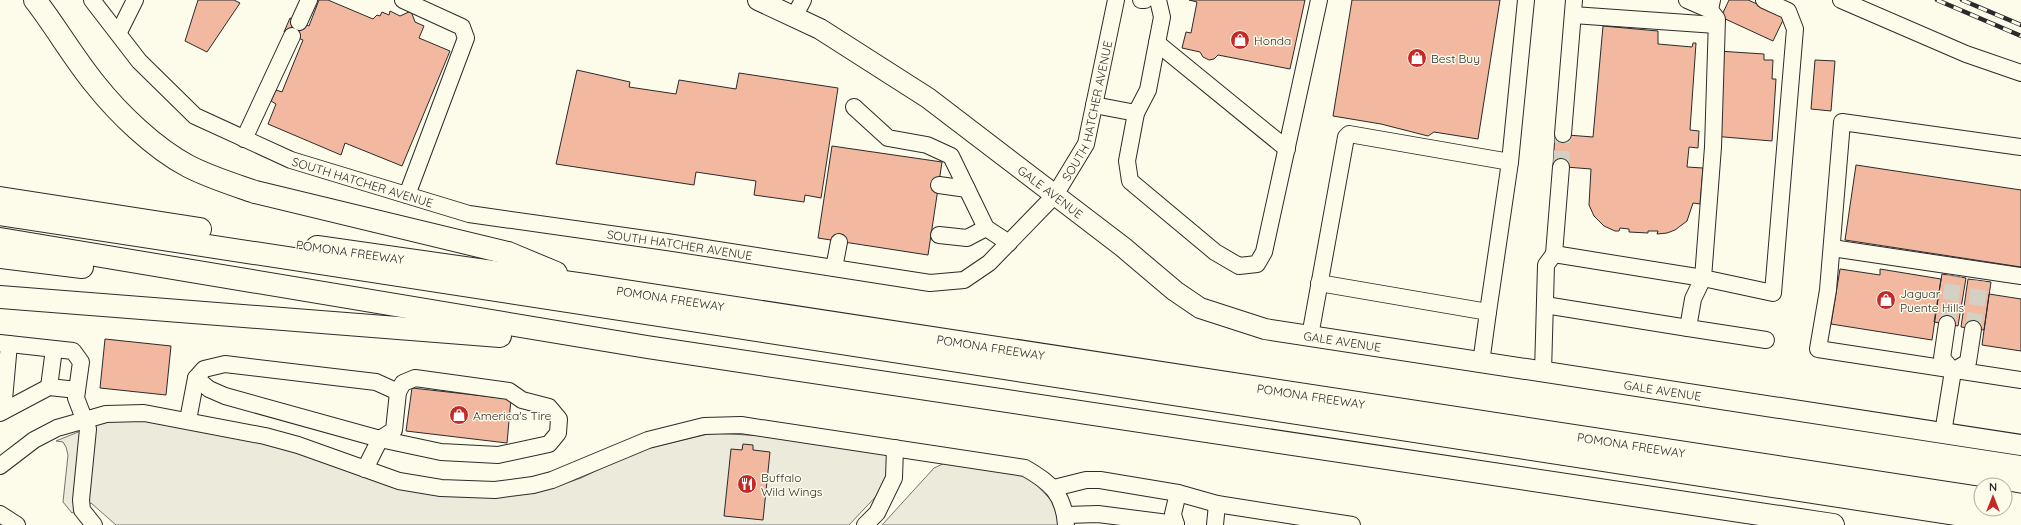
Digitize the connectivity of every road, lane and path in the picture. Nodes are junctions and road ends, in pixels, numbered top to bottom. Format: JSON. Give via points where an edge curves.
{"nodes":[{"id":1,"x":35,"y":0,"type":"edge"},
{"id":2,"x":92,"y":0,"type":"edge"},
{"id":3,"x":135,"y":0,"type":"edge"},
{"id":4,"x":310,"y":0,"type":"edge"},
{"id":5,"x":403,"y":0,"type":"edge"},
{"id":6,"x":758,"y":0,"type":"edge"},
{"id":7,"x":1116,"y":0,"type":"edge"},
{"id":8,"x":1141,"y":0,"type":"edge"},
{"id":9,"x":1145,"y":0,"type":"edge"},
{"id":10,"x":1158,"y":0,"type":"edge"},
{"id":11,"x":1319,"y":0,"type":"edge"},
{"id":12,"x":1526,"y":0,"type":"edge"},
{"id":13,"x":1687,"y":0,"type":"edge"},
{"id":14,"x":1764,"y":0,"type":"edge"},
{"id":15,"x":1841,"y":0,"type":"edge"},
{"id":16,"x":1711,"y":5,"type":"edge"},
{"id":17,"x":798,"y":8,"type":"edge"},
{"id":18,"x":1574,"y":8,"type":"edge"},
{"id":19,"x":1716,"y":25,"type":"junction"},
{"id":20,"x":119,"y":32,"type":"junction"},
{"id":21,"x":1157,"y":43,"type":"junction"},
{"id":22,"x":2021,"y":73,"type":"edge"},
{"id":23,"x":1094,"y":105,"type":"junction"},
{"id":24,"x":854,"y":107,"type":"dead end"},
{"id":25,"x":1136,"y":113,"type":"junction"},
{"id":26,"x":1563,"y":134,"type":"tunnel mouth"},
{"id":27,"x":244,"y":139,"type":"junction"},
{"id":28,"x":2021,"y":147,"type":"edge"},
{"id":29,"x":1286,"y":149,"type":"junction"},
{"id":30,"x":1510,"y":162,"type":"junction"},
{"id":31,"x":1561,"y":167,"type":"tunnel mouth"},
{"id":32,"x":939,"y":185,"type":"dead end"},
{"id":33,"x":968,"y":189,"type":"junction"},
{"id":34,"x":407,"y":195,"type":"junction"},
{"id":35,"x":1056,"y":195,"type":"junction"},
{"id":36,"x":0,"y":198,"type":"edge"},
{"id":37,"x":0,"y":214,"type":"edge"},
{"id":38,"x":0,"y":224,"type":"edge"},
{"id":39,"x":986,"y":228,"type":"junction"},
{"id":40,"x":939,"y":235,"type":"dead end"},
{"id":41,"x":0,"y":239,"type":"edge"},
{"id":42,"x":839,"y":242,"type":"dead end"},
{"id":43,"x":1009,"y":243,"type":"junction"},
{"id":44,"x":1832,"y":248,"type":"junction"},
{"id":45,"x":1554,"y":254,"type":"junction"},
{"id":46,"x":0,"y":258,"type":"edge"},
{"id":47,"x":169,"y":268,"type":"junction"},
{"id":48,"x":834,"y":268,"type":"junction"},
{"id":49,"x":2021,"y":276,"type":"edge"},
{"id":50,"x":1704,"y":278,"type":"junction"},
{"id":51,"x":1319,"y":283,"type":"junction"},
{"id":52,"x":585,"y":285,"type":"junction"},
{"id":53,"x":0,"y":297,"type":"edge"},
{"id":54,"x":1545,"y":305,"type":"junction"},
{"id":55,"x":1488,"y":312,"type":"junction"},
{"id":56,"x":1947,"y":324,"type":"tunnel mouth"},
{"id":57,"x":1688,"y":328,"type":"junction"},
{"id":58,"x":1973,"y":329,"type":"tunnel mouth"},
{"id":59,"x":1310,"y":336,"type":"junction"},
{"id":60,"x":1766,"y":340,"type":"dead end"},
{"id":61,"x":4,"y":343,"type":"edge"},
{"id":62,"x":647,"y":347,"type":"junction"},
{"id":63,"x":54,"y":349,"type":"junction"},
{"id":64,"x":1482,"y":363,"type":"junction"},
{"id":65,"x":1954,"y":371,"type":"junction"},
{"id":66,"x":1543,"y":372,"type":"junction"},
{"id":67,"x":196,"y":378,"type":"junction"},
{"id":68,"x":2021,"y":380,"type":"edge"},
{"id":69,"x":49,"y":387,"type":"junction"},
{"id":70,"x":77,"y":390,"type":"junction"},
{"id":71,"x":398,"y":392,"type":"junction"},
{"id":72,"x":1,"y":412,"type":"edge"},
{"id":73,"x":85,"y":419,"type":"junction"},
{"id":74,"x":188,"y":420,"type":"junction"},
{"id":75,"x":1943,"y":433,"type":"junction"},
{"id":76,"x":380,"y":439,"type":"junction"},
{"id":77,"x":2021,"y":445,"type":"edge"},
{"id":78,"x":895,"y":448,"type":"junction"},
{"id":79,"x":0,"y":466,"type":"edge"},
{"id":80,"x":365,"y":469,"type":"junction"},
{"id":81,"x":1054,"y":488,"type":"junction"},
{"id":82,"x":1178,"y":493,"type":"junction"},
{"id":83,"x":1973,"y":497,"type":"edge"},
{"id":84,"x":1217,"y":504,"type":"junction"},
{"id":85,"x":0,"y":514,"type":"edge"},
{"id":86,"x":1066,"y":520,"type":"edge"},
{"id":87,"x":2021,"y":524,"type":"edge"},
{"id":88,"x":17,"y":525,"type":"edge"},
{"id":89,"x":94,"y":525,"type":"edge"},
{"id":90,"x":865,"y":525,"type":"edge"},
{"id":91,"x":1176,"y":525,"type":"edge"},
{"id":92,"x":1215,"y":525,"type":"edge"},
{"id":93,"x":1352,"y":525,"type":"edge"},
{"id":94,"x":1833,"y":525,"type":"edge"},
{"id":95,"x":1966,"y":525,"type":"edge"}],
"edges":[{"from":1,"to":52,"type":"highway","via":[[94,84],[127,119],[157,145],[186,165],[255,192],[508,253]]},
{"from":2,"to":20,"type":"street","name":"SOUTH HATCHER AVENUE"},
{"from":3,"to":20,"type":"street"},
{"from":4,"to":27,"type":"street"},
{"from":5,"to":34,"type":"street","via":[[462,27],[466,38]]},
{"from":6,"to":17,"type":"main road","name":"GALE AVENUE"},
{"from":7,"to":23,"type":"street","name":"SOUTH HATCHER AVENUE"},
{"from":8,"to":9,"type":"street"},
{"from":10,"to":21,"type":"street","via":[[1162,17]]},
{"from":11,"to":29,"type":"street"},
{"from":12,"to":30,"type":"street"},
{"from":13,"to":16,"type":"street"},
{"from":14,"to":50,"type":"street","via":[[1788,11],[1795,29],[1773,293]]},
{"from":15,"to":22,"type":"street","via":[[1966,54]]},
{"from":16,"to":19,"type":"street"},
{"from":17,"to":35,"type":"main road","name":"GALE AVENUE","via":[[820,29],[928,98]]},
{"from":18,"to":19,"type":"street"},
{"from":18,"to":26,"type":"street"},
{"from":19,"to":50,"type":"street","via":[[1713,147]]},
{"from":20,"to":27,"type":"street","name":"SOUTH HATCHER AVENUE","via":[[139,61],[194,116]]},
{"from":21,"to":25,"type":"street","via":[[1148,90]]},
{"from":21,"to":29,"type":"street"},
{"from":23,"to":25,"type":"street"},
{"from":23,"to":35,"type":"street","name":"SOUTH HATCHER AVENUE","via":[[1086,144]]},
{"from":24,"to":33,"type":"street","via":[[888,138],[927,145],[951,156]]},
{"from":25,"to":29,"type":"street","via":[[1127,161],[1130,181],[1215,252],[1239,266],[1256,264],[1264,252]]},
{"from":27,"to":34,"type":"street","name":"SOUTH HATCHER AVENUE","via":[[291,160]]},
{"from":28,"to":44,"type":"street","via":[[1842,122]]},
{"from":30,"to":51,"type":"street","via":[[1349,134],[1346,138]]},
{"from":30,"to":55,"type":"street"},
{"from":31,"to":45,"type":"street"},
{"from":32,"to":33,"type":"street"},
{"from":33,"to":39,"type":"street"},
{"from":34,"to":48,"type":"street","name":"SOUTH HATCHER AVENUE","via":[[469,214]]},
{"from":35,"to":43,"type":"street","name":"SOUTH HATCHER AVENUE"},
{"from":35,"to":59,"type":"main road","name":"GALE AVENUE","via":[[1175,291],[1200,308],[1265,329]]},
{"from":36,"to":52,"type":"highway","name":"POMONA FREEWAY","via":[[275,241]]},
{"from":37,"to":87,"type":"highway"},
{"from":38,"to":95,"type":"highway"},
{"from":39,"to":40,"type":"street","via":[[967,238]]},
{"from":39,"to":43,"type":"street"},
{"from":41,"to":47,"type":"highway"},
{"from":42,"to":48,"type":"street"},
{"from":43,"to":48,"type":"street","name":"SOUTH HATCHER AVENUE","via":[[989,263],[964,280],[930,283]]},
{"from":44,"to":49,"type":"street","via":[[1981,275]]},
{"from":44,"to":65,"type":"street","via":[[1818,349]]},
{"from":45,"to":50,"type":"street"},
{"from":45,"to":54,"type":"street","via":[[1546,265]]},
{"from":46,"to":47,"type":"highway","via":[[83,267]]},
{"from":47,"to":62,"type":"highway"},
{"from":50,"to":57,"type":"street","via":[[1693,299]]},
{"from":51,"to":55,"type":"street"},
{"from":51,"to":59,"type":"street"},
{"from":52,"to":83,"type":"highway","name":"POMONA FREEWAY"},
{"from":53,"to":62,"type":"highway"},
{"from":54,"to":57,"type":"street"},
{"from":54,"to":66,"type":"street"},
{"from":55,"to":64,"type":"street"},
{"from":56,"to":65,"type":"street","via":[[1942,358]]},
{"from":57,"to":60,"type":"street"},
{"from":58,"to":65,"type":"street","via":[[1968,362]]},
{"from":59,"to":64,"type":"main road","name":"GALE AVENUE"},
{"from":61,"to":63,"type":"street"},
{"from":61,"to":72,"type":"street"},
{"from":62,"to":94,"type":"highway"},
{"from":63,"to":69,"type":"street"},
{"from":63,"to":70,"type":"street","via":[[73,351],[81,362]]},
{"from":64,"to":66,"type":"main road","name":"GALE AVENUE"},
{"from":65,"to":68,"type":"street"},
{"from":65,"to":75,"type":"street"},
{"from":66,"to":75,"type":"main road","name":"GALE AVENUE"},
{"from":67,"to":71,"type":"street","via":[[204,369],[225,364],[376,382]]},
{"from":67,"to":74,"type":"street"},
{"from":67,"to":76,"type":"street","via":[[209,389],[225,396]]},
{"from":69,"to":70,"type":"street"},
{"from":69,"to":72,"type":"street"},
{"from":70,"to":73,"type":"street","via":[[76,398]]},
{"from":71,"to":76,"type":"street","via":[[394,430]]},
{"from":71,"to":76,"type":"street","via":[[403,383],[414,378],[509,391],[522,400],[548,407],[559,419],[558,433],[549,444],[498,455],[441,452]]},
{"from":73,"to":74,"type":"street","via":[[106,414],[144,413]]},
{"from":73,"to":79,"type":"street","via":[[57,428],[34,440]]},
{"from":73,"to":89,"type":"street","via":[[88,440],[81,500],[82,510]]},
{"from":74,"to":80,"type":"street","via":[[298,445]]},
{"from":75,"to":77,"type":"main road","name":"GALE AVENUE"},
{"from":76,"to":80,"type":"street"},
{"from":78,"to":80,"type":"street","via":[[759,426],[723,425],[704,426],[648,440],[552,480],[512,489],[459,490],[423,486]]},
{"from":78,"to":81,"type":"street","via":[[1025,468]]},
{"from":78,"to":90,"type":"street","via":[[894,478],[877,512]]},
{"from":81,"to":82,"type":"street","via":[[1072,482],[1093,480]]},
{"from":81,"to":86,"type":"street","via":[[1060,498]]},
{"from":82,"to":84,"type":"street"},
{"from":82,"to":91,"type":"street","via":[[1174,514]]},
{"from":84,"to":92,"type":"street"},
{"from":84,"to":93,"type":"street"},
{"from":85,"to":88,"type":"street"},
{"from":86,"to":91,"type":"street","via":[[1098,514]]}]}
